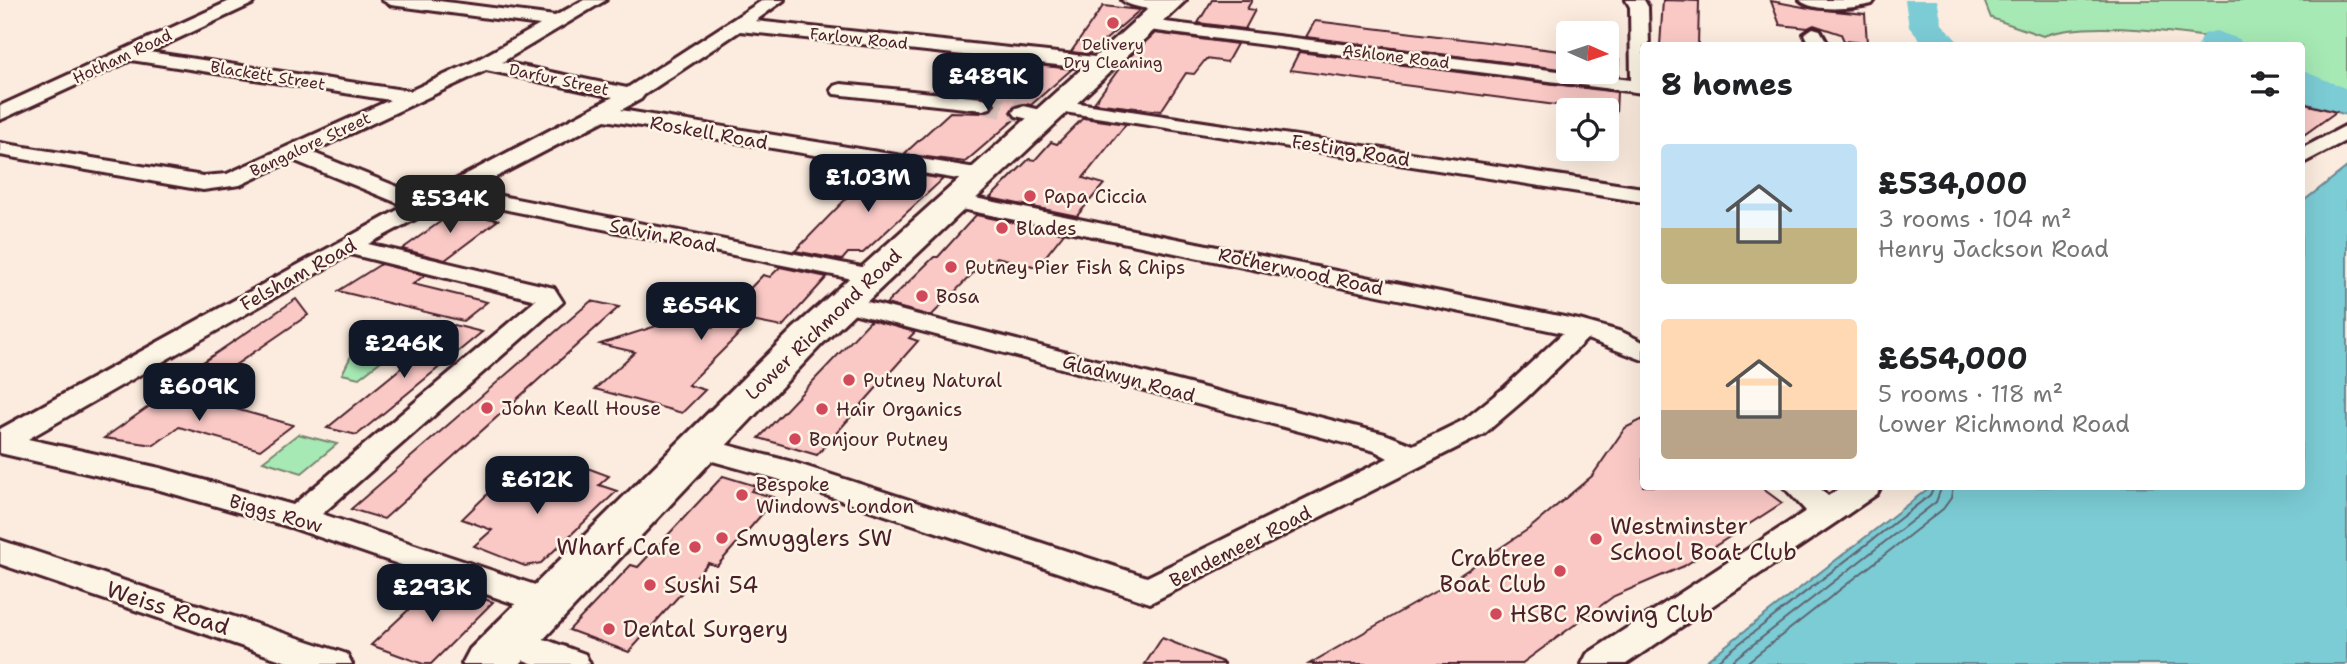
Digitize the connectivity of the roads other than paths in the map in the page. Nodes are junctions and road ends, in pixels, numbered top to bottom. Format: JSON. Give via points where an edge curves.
{"nodes":[{"id":1,"x":246,"y":0,"type":"edge"},
{"id":2,"x":391,"y":0,"type":"edge"},
{"id":3,"x":597,"y":0,"type":"edge"},
{"id":4,"x":775,"y":0,"type":"edge"},
{"id":5,"x":1131,"y":0,"type":"edge"},
{"id":6,"x":1635,"y":0,"type":"edge"},
{"id":7,"x":1809,"y":0,"type":"edge"},
{"id":8,"x":1866,"y":0,"type":"edge"},
{"id":9,"x":1171,"y":2,"type":"edge"},
{"id":10,"x":558,"y":22,"type":"junction"},
{"id":11,"x":738,"y":25,"type":"junction"},
{"id":12,"x":1149,"y":25,"type":"junction"},
{"id":13,"x":1640,"y":42,"type":"edge"},
{"id":14,"x":126,"y":54,"type":"junction"},
{"id":15,"x":484,"y":64,"type":"junction"},
{"id":16,"x":1104,"y":64,"type":"junction"},
{"id":17,"x":1640,"y":86,"type":"edge"},
{"id":18,"x":841,"y":90,"type":"dead end"},
{"id":19,"x":634,"y":95,"type":"junction"},
{"id":20,"x":411,"y":97,"type":"junction"},
{"id":21,"x":983,"y":104,"type":"tunnel mouth"},
{"id":22,"x":1043,"y":112,"type":"junction"},
{"id":23,"x":602,"y":113,"type":"junction"},
{"id":24,"x":0,"y":114,"type":"edge"},
{"id":25,"x":2347,"y":131,"type":"edge"},
{"id":26,"x":0,"y":149,"type":"edge"},
{"id":27,"x":292,"y":152,"type":"junction"},
{"id":28,"x":2305,"y":156,"type":"edge"},
{"id":29,"x":982,"y":176,"type":"junction"},
{"id":30,"x":453,"y":191,"type":"junction"},
{"id":31,"x":1640,"y":195,"type":"edge"},
{"id":32,"x":954,"y":201,"type":"junction"},
{"id":33,"x":424,"y":206,"type":"junction"},
{"id":34,"x":348,"y":246,"type":"junction"},
{"id":35,"x":858,"y":289,"type":"junction"},
{"id":36,"x":1579,"y":328,"type":"junction"},
{"id":37,"x":1640,"y":350,"type":"edge"},
{"id":38,"x":0,"y":443,"type":"edge"},
{"id":39,"x":697,"y":447,"type":"junction"},
{"id":40,"x":1413,"y":458,"type":"junction"},
{"id":41,"x":1802,"y":490,"type":"edge"},
{"id":42,"x":1860,"y":490,"type":"edge"},
{"id":43,"x":1827,"y":513,"type":"junction"},
{"id":44,"x":298,"y":518,"type":"junction"},
{"id":45,"x":0,"y":552,"type":"edge"},
{"id":46,"x":547,"y":602,"type":"junction"},
{"id":47,"x":500,"y":652,"type":"edge"},
{"id":48,"x":335,"y":664,"type":"edge"},
{"id":49,"x":573,"y":664,"type":"edge"},
{"id":50,"x":1600,"y":664,"type":"edge"}],
"edges":[{"from":1,"to":14,"type":"street","name":"Hotham Road"},
{"from":2,"to":10,"type":"street"},
{"from":3,"to":10,"type":"street","name":"Bangalore Street"},
{"from":4,"to":11,"type":"street","name":"Felsham Road"},
{"from":5,"to":9,"type":"street"},
{"from":6,"to":13,"type":"street"},
{"from":7,"to":8,"type":"street","via":[[1850,4]]},
{"from":9,"to":12,"type":"main road","name":"Lower Richmond Road"},
{"from":10,"to":15,"type":"street","name":"Bangalore Street"},
{"from":11,"to":16,"type":"street","name":"Farlow Road"},
{"from":11,"to":19,"type":"street","name":"Felsham Road"},
{"from":12,"to":16,"type":"main road","name":"Lower Richmond Road"},
{"from":12,"to":17,"type":"street","name":"Ashlone Road"},
{"from":14,"to":20,"type":"street","name":"Blackett Street"},
{"from":14,"to":24,"type":"street","name":"Hotham Road"},
{"from":15,"to":19,"type":"street","name":"Darfur Street"},
{"from":15,"to":20,"type":"street","name":"Bangalore Street"},
{"from":16,"to":22,"type":"main road","name":"Lower Richmond Road"},
{"from":18,"to":21,"type":"street"},
{"from":19,"to":23,"type":"street","name":"Felsham Road"},
{"from":20,"to":27,"type":"street","name":"Bangalore Street"},
{"from":22,"to":29,"type":"main road","name":"Lower Richmond Road"},
{"from":22,"to":31,"type":"street","name":"Festing Road"},
{"from":23,"to":29,"type":"street","name":"Roskell Road"},
{"from":23,"to":30,"type":"street","name":"Felsham Road"},
{"from":25,"to":28,"type":"street"},
{"from":26,"to":27,"type":"street","name":"Bangalore Street","via":[[215,183],[232,180]]},
{"from":27,"to":33,"type":"street"},
{"from":29,"to":32,"type":"main road","name":"Lower Richmond Road"},
{"from":30,"to":33,"type":"street","name":"Felsham Road"},
{"from":30,"to":35,"type":"street","name":"Salvin Road"},
{"from":32,"to":35,"type":"main road","name":"Lower Richmond Road"},
{"from":32,"to":36,"type":"street","name":"Rotherwood Road"},
{"from":33,"to":34,"type":"street","name":"Felsham Road"},
{"from":34,"to":38,"type":"street","name":"Felsham Road"},
{"from":34,"to":44,"type":"street","via":[[545,293],[550,302]]},
{"from":35,"to":39,"type":"main road","name":"Lower Richmond Road"},
{"from":35,"to":40,"type":"street","name":"Gladwyn Road","via":[[1385,444]]},
{"from":36,"to":37,"type":"street","name":"Rotherwood Road"},
{"from":36,"to":40,"type":"street","name":"Bendemeer Road","via":[[1474,427]]},
{"from":38,"to":44,"type":"street","name":"Biggs Row"},
{"from":39,"to":40,"type":"street","name":"Bendemeer Road","via":[[781,469],[1150,590]]},
{"from":39,"to":46,"type":"main road","name":"Lower Richmond Road"},
{"from":41,"to":43,"type":"street"},
{"from":42,"to":43,"type":"street"},
{"from":43,"to":50,"type":"street"},
{"from":44,"to":46,"type":"street","name":"Biggs Row"},
{"from":45,"to":48,"type":"street","name":"Weiss Road"},
{"from":46,"to":47,"type":"main road","name":"Lower Richmond Road"},
{"from":47,"to":49,"type":"street"}]}
